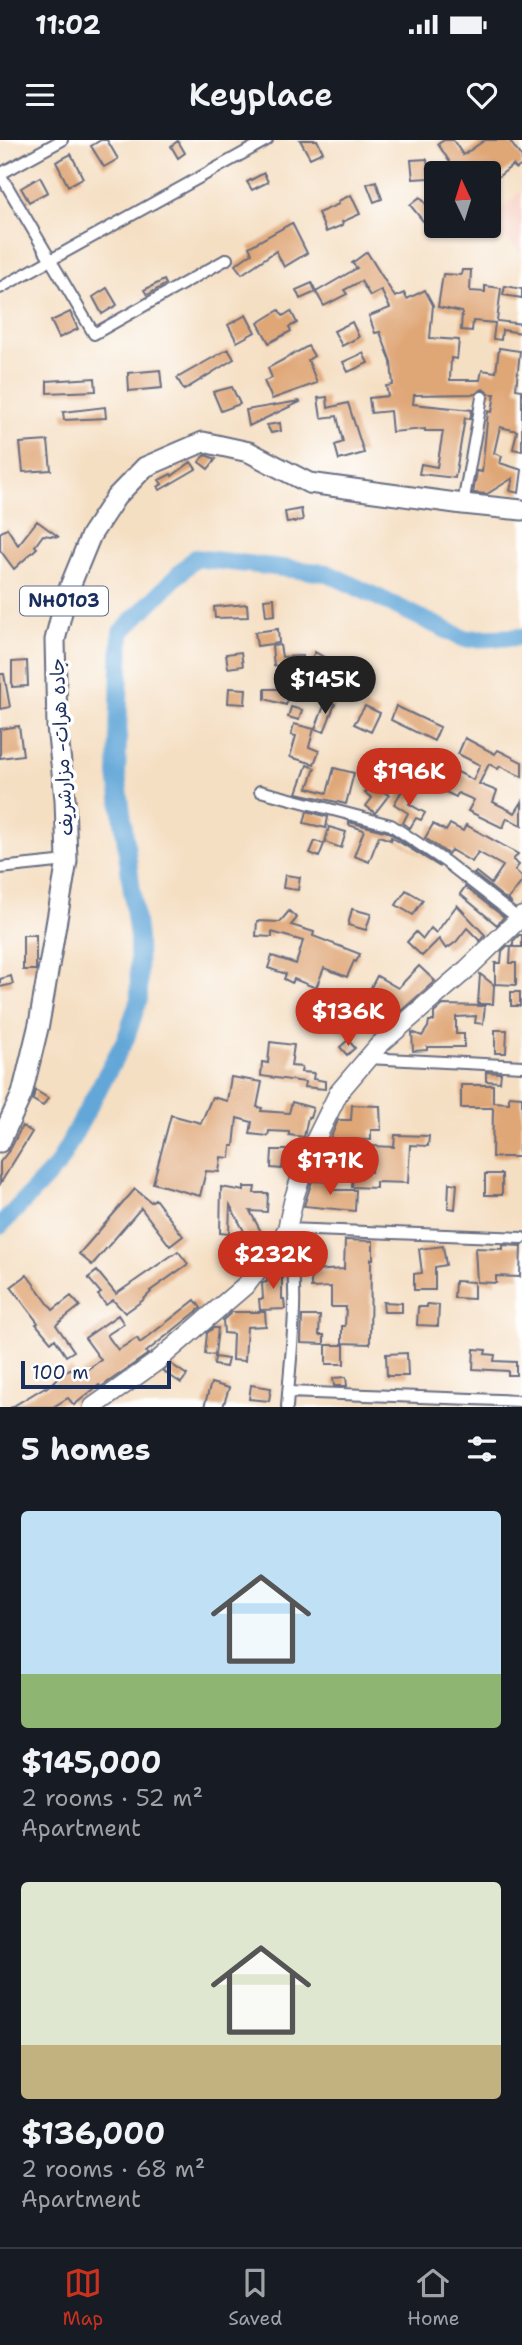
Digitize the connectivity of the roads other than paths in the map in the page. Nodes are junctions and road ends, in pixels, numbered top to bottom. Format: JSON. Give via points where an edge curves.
{"nodes":[{"id":1,"x":62,"y":140,"type":"edge"},
{"id":2,"x":267,"y":140,"type":"edge"},
{"id":3,"x":0,"y":174,"type":"edge"},
{"id":4,"x":227,"y":259,"type":"dead end"},
{"id":5,"x":49,"y":261,"type":"junction"},
{"id":6,"x":0,"y":288,"type":"edge"},
{"id":7,"x":482,"y":397,"type":"dead end"},
{"id":8,"x":463,"y":504,"type":"junction"},
{"id":9,"x":522,"y":510,"type":"edge"},
{"id":10,"x":260,"y":791,"type":"dead end"},
{"id":11,"x":67,"y":861,"type":"junction"},
{"id":12,"x":0,"y":868,"type":"edge"},
{"id":13,"x":521,"y":917,"type":"edge"},
{"id":14,"x":367,"y":1058,"type":"junction"},
{"id":15,"x":522,"y":1066,"type":"edge"},
{"id":16,"x":0,"y":1142,"type":"edge"},
{"id":17,"x":287,"y":1230,"type":"junction"},
{"id":18,"x":522,"y":1238,"type":"edge"},
{"id":19,"x":288,"y":1392,"type":"junction"},
{"id":20,"x":522,"y":1401,"type":"edge"},
{"id":21,"x":93,"y":1407,"type":"edge"},
{"id":22,"x":287,"y":1407,"type":"edge"}],
"edges":[{"from":1,"to":3,"type":"street"},
{"from":2,"to":5,"type":"street"},
{"from":3,"to":5,"type":"street"},
{"from":4,"to":5,"type":"street","via":[[94,334]]},
{"from":5,"to":6,"type":"street"},
{"from":7,"to":8,"type":"street"},
{"from":8,"to":9,"type":"highway","name":"جاده هرات- مزارشریف","number":"NH0103"},
{"from":8,"to":11,"type":"highway","name":"جاده هرات- مزارشریف","number":"NH0103","via":[[309,483],[250,452],[203,442],[145,467],[116,497],[91,535],[65,596],[55,640]]},
{"from":10,"to":13,"type":"street","via":[[391,825]]},
{"from":11,"to":12,"type":"street"},
{"from":11,"to":16,"type":"highway","name":"جاده هرات- مزارشریف","number":"NH0103","via":[[39,1024],[22,1094]]},
{"from":13,"to":14,"type":"main road"},
{"from":14,"to":15,"type":"street"},
{"from":14,"to":17,"type":"main road","via":[[338,1092],[308,1155]]},
{"from":17,"to":18,"type":"street"},
{"from":17,"to":19,"type":"street","via":[[294,1304]]},
{"from":17,"to":21,"type":"main road","via":[[247,1284],[156,1362]]},
{"from":19,"to":20,"type":"street"},
{"from":19,"to":22,"type":"street"}]}
